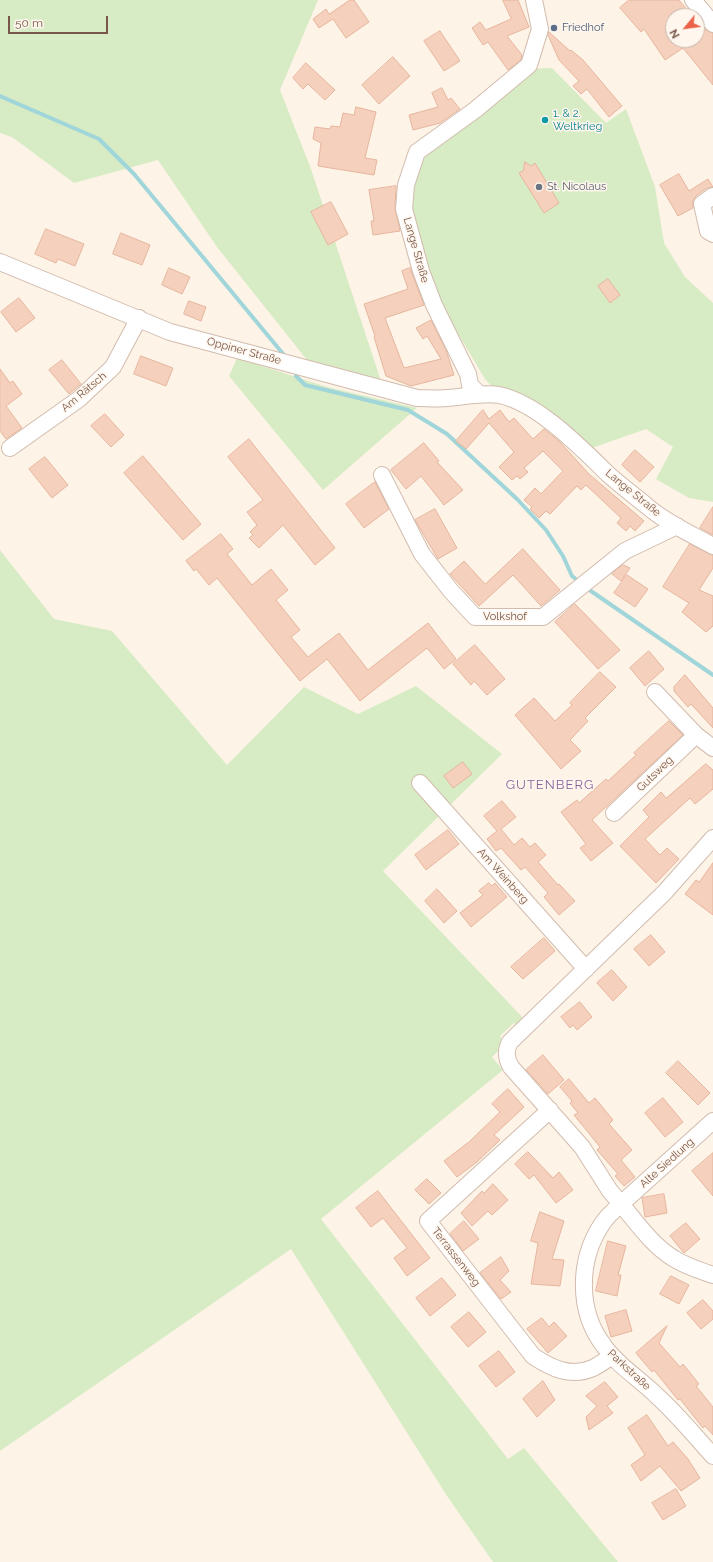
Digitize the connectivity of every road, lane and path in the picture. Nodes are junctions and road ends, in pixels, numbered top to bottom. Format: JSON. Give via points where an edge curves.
{"nodes":[{"id":1,"x":534,"y":0,"type":"edge"},
{"id":2,"x":693,"y":0,"type":"edge"},
{"id":3,"x":713,"y":24,"type":"edge"},
{"id":4,"x":713,"y":196,"type":"edge"},
{"id":5,"x":713,"y":234,"type":"edge"},
{"id":6,"x":0,"y":262,"type":"edge"},
{"id":7,"x":139,"y":318,"type":"junction"},
{"id":8,"x":480,"y":395,"type":"junction"},
{"id":9,"x":498,"y":395,"type":"joint"},
{"id":10,"x":10,"y":448,"type":"dead end"},
{"id":11,"x":382,"y":475,"type":"dead end"},
{"id":12,"x":677,"y":526,"type":"junction"},
{"id":13,"x":713,"y":546,"type":"edge"},
{"id":14,"x":655,"y":692,"type":"dead end"},
{"id":15,"x":696,"y":734,"type":"junction"},
{"id":16,"x":713,"y":748,"type":"edge"},
{"id":17,"x":420,"y":784,"type":"dead end"},
{"id":18,"x":614,"y":813,"type":"dead end"},
{"id":19,"x":713,"y":838,"type":"edge"},
{"id":20,"x":586,"y":969,"type":"junction"},
{"id":21,"x":550,"y":1110,"type":"junction"},
{"id":22,"x":713,"y":1121,"type":"edge"},
{"id":23,"x":621,"y":1204,"type":"junction"},
{"id":24,"x":713,"y":1275,"type":"edge"},
{"id":25,"x":612,"y":1356,"type":"junction"},
{"id":26,"x":713,"y":1456,"type":"edge"}],
"edges":[{"from":1,"to":8,"type":"street","name":"Lange Straße","via":[[540,30],[529,65],[475,110],[418,152],[406,185],[404,209],[421,271],[434,305],[468,374],[470,384]]},
{"from":2,"to":3,"type":"street"},
{"from":4,"to":5,"type":"street","via":[[702,204],[708,230]]},
{"from":6,"to":7,"type":"street","name":"Oppiner Straße"},
{"from":7,"to":8,"type":"street","name":"Oppiner Straße","via":[[170,332],[417,398]]},
{"from":7,"to":10,"type":"street","name":"Am Rätsch","via":[[113,366],[79,399]]},
{"from":8,"to":9,"type":"street","name":"Oppiner Straße"},
{"from":9,"to":12,"type":"street","name":"Lange Straße","via":[[517,400],[545,419],[574,441],[644,504]]},
{"from":11,"to":12,"type":"street","name":"Volkshof","via":[[422,554],[475,617],[543,617],[624,551]]},
{"from":12,"to":13,"type":"street","name":"Lange Straße"},
{"from":14,"to":15,"type":"street"},
{"from":15,"to":16,"type":"street"},
{"from":15,"to":18,"type":"street","name":"Gutsweg"},
{"from":17,"to":20,"type":"street","name":"Am Weinberg"},
{"from":19,"to":20,"type":"street","via":[[664,893]]},
{"from":20,"to":21,"type":"street","via":[[510,1042],[507,1048],[506,1056],[511,1067]]},
{"from":21,"to":23,"type":"street","via":[[582,1147]]},
{"from":21,"to":25,"type":"street","name":"Terrassenweg","via":[[428,1221],[533,1356],[551,1367],[575,1372],[593,1368]]},
{"from":22,"to":23,"type":"street","name":"Alte Siedlung"},
{"from":23,"to":24,"type":"street","via":[[660,1248],[690,1267]]},
{"from":23,"to":25,"type":"street","name":"Parkstraße","via":[[602,1223],[595,1237],[587,1258],[583,1281],[588,1315],[603,1346]]},
{"from":25,"to":26,"type":"street","name":"Parkstraße","via":[[658,1396]]}]}
